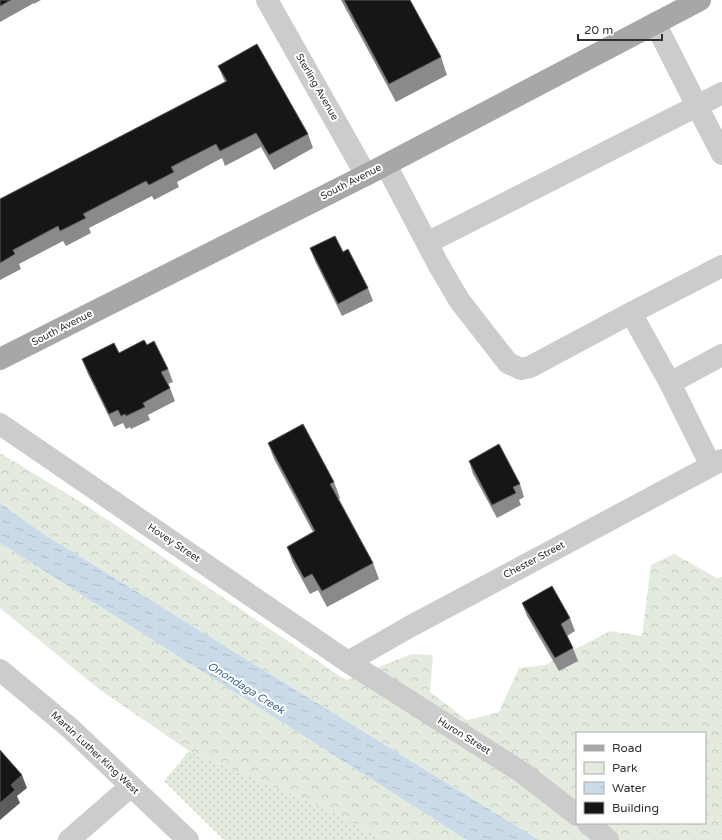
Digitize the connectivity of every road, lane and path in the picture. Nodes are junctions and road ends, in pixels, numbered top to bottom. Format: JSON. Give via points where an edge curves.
{"nodes":[{"id":1,"x":267,"y":0,"type":"edge"},
{"id":2,"x":700,"y":0,"type":"edge"},
{"id":3,"x":655,"y":23,"type":"junction"},
{"id":4,"x":722,"y":93,"type":"edge"},
{"id":5,"x":698,"y":106,"type":"junction"},
{"id":6,"x":722,"y":154,"type":"edge"},
{"id":7,"x":386,"y":165,"type":"junction"},
{"id":8,"x":366,"y":175,"type":"junction"},
{"id":9,"x":427,"y":243,"type":"junction"},
{"id":10,"x":722,"y":266,"type":"edge"},
{"id":11,"x":631,"y":313,"type":"junction"},
{"id":12,"x":722,"y":355,"type":"edge"},
{"id":13,"x":0,"y":359,"type":"edge"},
{"id":14,"x":670,"y":383,"type":"junction"},
{"id":15,"x":0,"y":424,"type":"edge"},
{"id":16,"x":716,"y":463,"type":"edge"},
{"id":17,"x":348,"y":662,"type":"junction"},
{"id":18,"x":0,"y":670,"type":"edge"},
{"id":19,"x":131,"y":786,"type":"junction"},
{"id":20,"x":576,"y":814,"type":"edge"},
{"id":21,"x":589,"y":824,"type":"edge"},
{"id":22,"x":69,"y":840,"type":"edge"},
{"id":23,"x":188,"y":840,"type":"edge"},
{"id":24,"x":608,"y":840,"type":"edge"}],
"edges":[{"from":1,"to":8,"type":"street","name":"Sterling Avenue"},
{"from":2,"to":3,"type":"main road","name":"South Avenue"},
{"from":3,"to":5,"type":"street"},
{"from":3,"to":7,"type":"main road","name":"South Avenue"},
{"from":4,"to":5,"type":"street"},
{"from":5,"to":6,"type":"street"},
{"from":5,"to":9,"type":"street"},
{"from":7,"to":8,"type":"main road","name":"South Avenue"},
{"from":7,"to":9,"type":"street"},
{"from":8,"to":13,"type":"main road","name":"South Avenue"},
{"from":9,"to":11,"type":"street","via":[[459,300],[508,363],[521,368],[530,367]]},
{"from":10,"to":11,"type":"street"},
{"from":11,"to":14,"type":"street"},
{"from":12,"to":14,"type":"street"},
{"from":14,"to":16,"type":"street"},
{"from":15,"to":17,"type":"street","name":"Hovey Street"},
{"from":16,"to":17,"type":"street","name":"Chester Street"},
{"from":17,"to":20,"type":"street","name":"Huron Street","via":[[523,774]]},
{"from":18,"to":19,"type":"street","name":"Martin Luther King West","via":[[71,729]]},
{"from":19,"to":22,"type":"street"},
{"from":19,"to":23,"type":"street","name":"Martin Luther King West"},
{"from":21,"to":24,"type":"street"}]}
